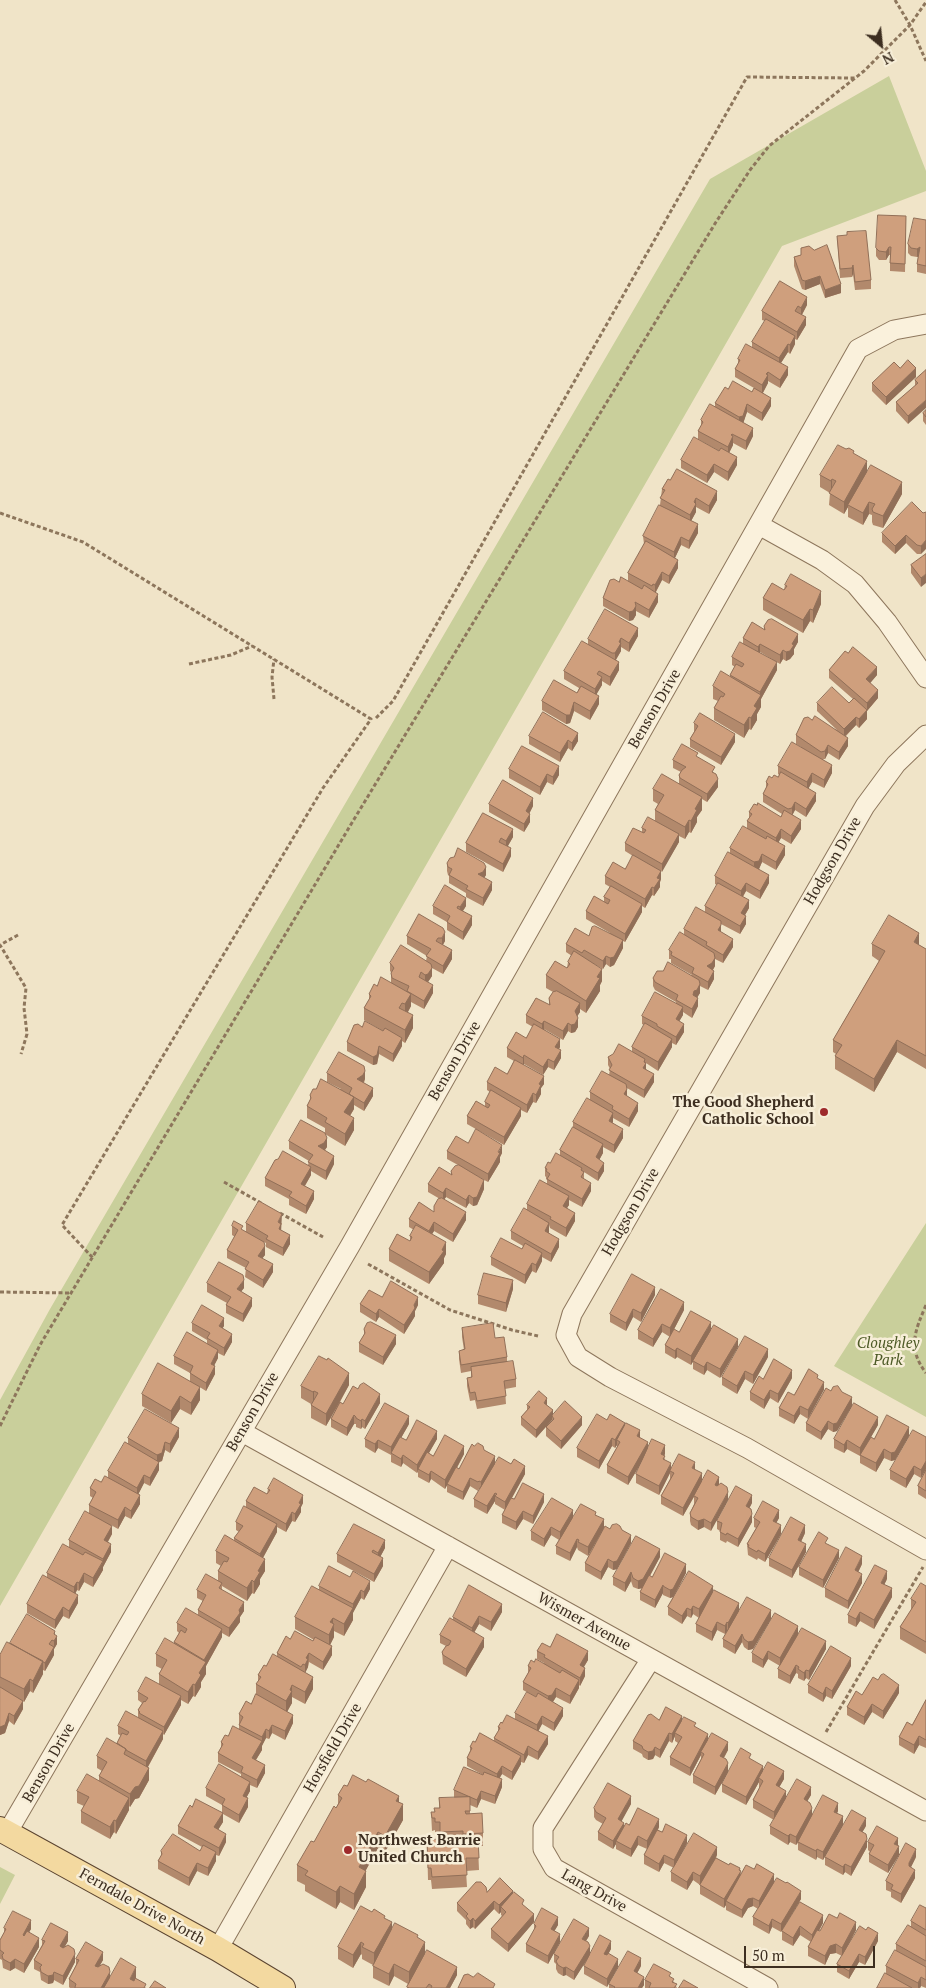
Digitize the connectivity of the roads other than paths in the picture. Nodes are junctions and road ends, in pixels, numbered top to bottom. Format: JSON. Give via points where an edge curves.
{"nodes":[{"id":1,"x":926,"y":324,"type":"edge"},
{"id":2,"x":759,"y":525,"type":"junction"},
{"id":3,"x":926,"y":678,"type":"edge"},
{"id":4,"x":926,"y":735,"type":"edge"},
{"id":5,"x":242,"y":1432,"type":"junction"},
{"id":6,"x":448,"y":1546,"type":"junction"},
{"id":7,"x":925,"y":1558,"type":"edge"},
{"id":8,"x":651,"y":1659,"type":"junction"},
{"id":9,"x":926,"y":1811,"type":"edge"},
{"id":10,"x":4,"y":1831,"type":"edge"},
{"id":11,"x":218,"y":1949,"type":"junction"},
{"id":12,"x":283,"y":1988,"type":"edge"},
{"id":13,"x":768,"y":1988,"type":"edge"}],
"edges":[{"from":1,"to":2,"type":"street","name":"Benson Drive","via":[[894,330],[858,349]]},
{"from":2,"to":3,"type":"street","via":[[822,560],[855,584],[887,622]]},
{"from":2,"to":5,"type":"street","name":"Benson Drive"},
{"from":4,"to":7,"type":"street","name":"Hodgson Drive","via":[[896,764],[865,806],[572,1314],[566,1335],[578,1358],[747,1448]]},
{"from":5,"to":6,"type":"street","name":"Wismer Avenue"},
{"from":5,"to":10,"type":"street","name":"Benson Drive"},
{"from":6,"to":8,"type":"street","name":"Wismer Avenue"},
{"from":6,"to":11,"type":"street","name":"Horsfield Drive"},
{"from":8,"to":9,"type":"street","name":"Wismer Avenue"},
{"from":8,"to":13,"type":"street","name":"Lang Drive","via":[[543,1828],[543,1849],[554,1868]]},
{"from":10,"to":11,"type":"main road","name":"Ferndale Drive North"},
{"from":11,"to":12,"type":"main road","name":"Ferndale Drive North"}]}
